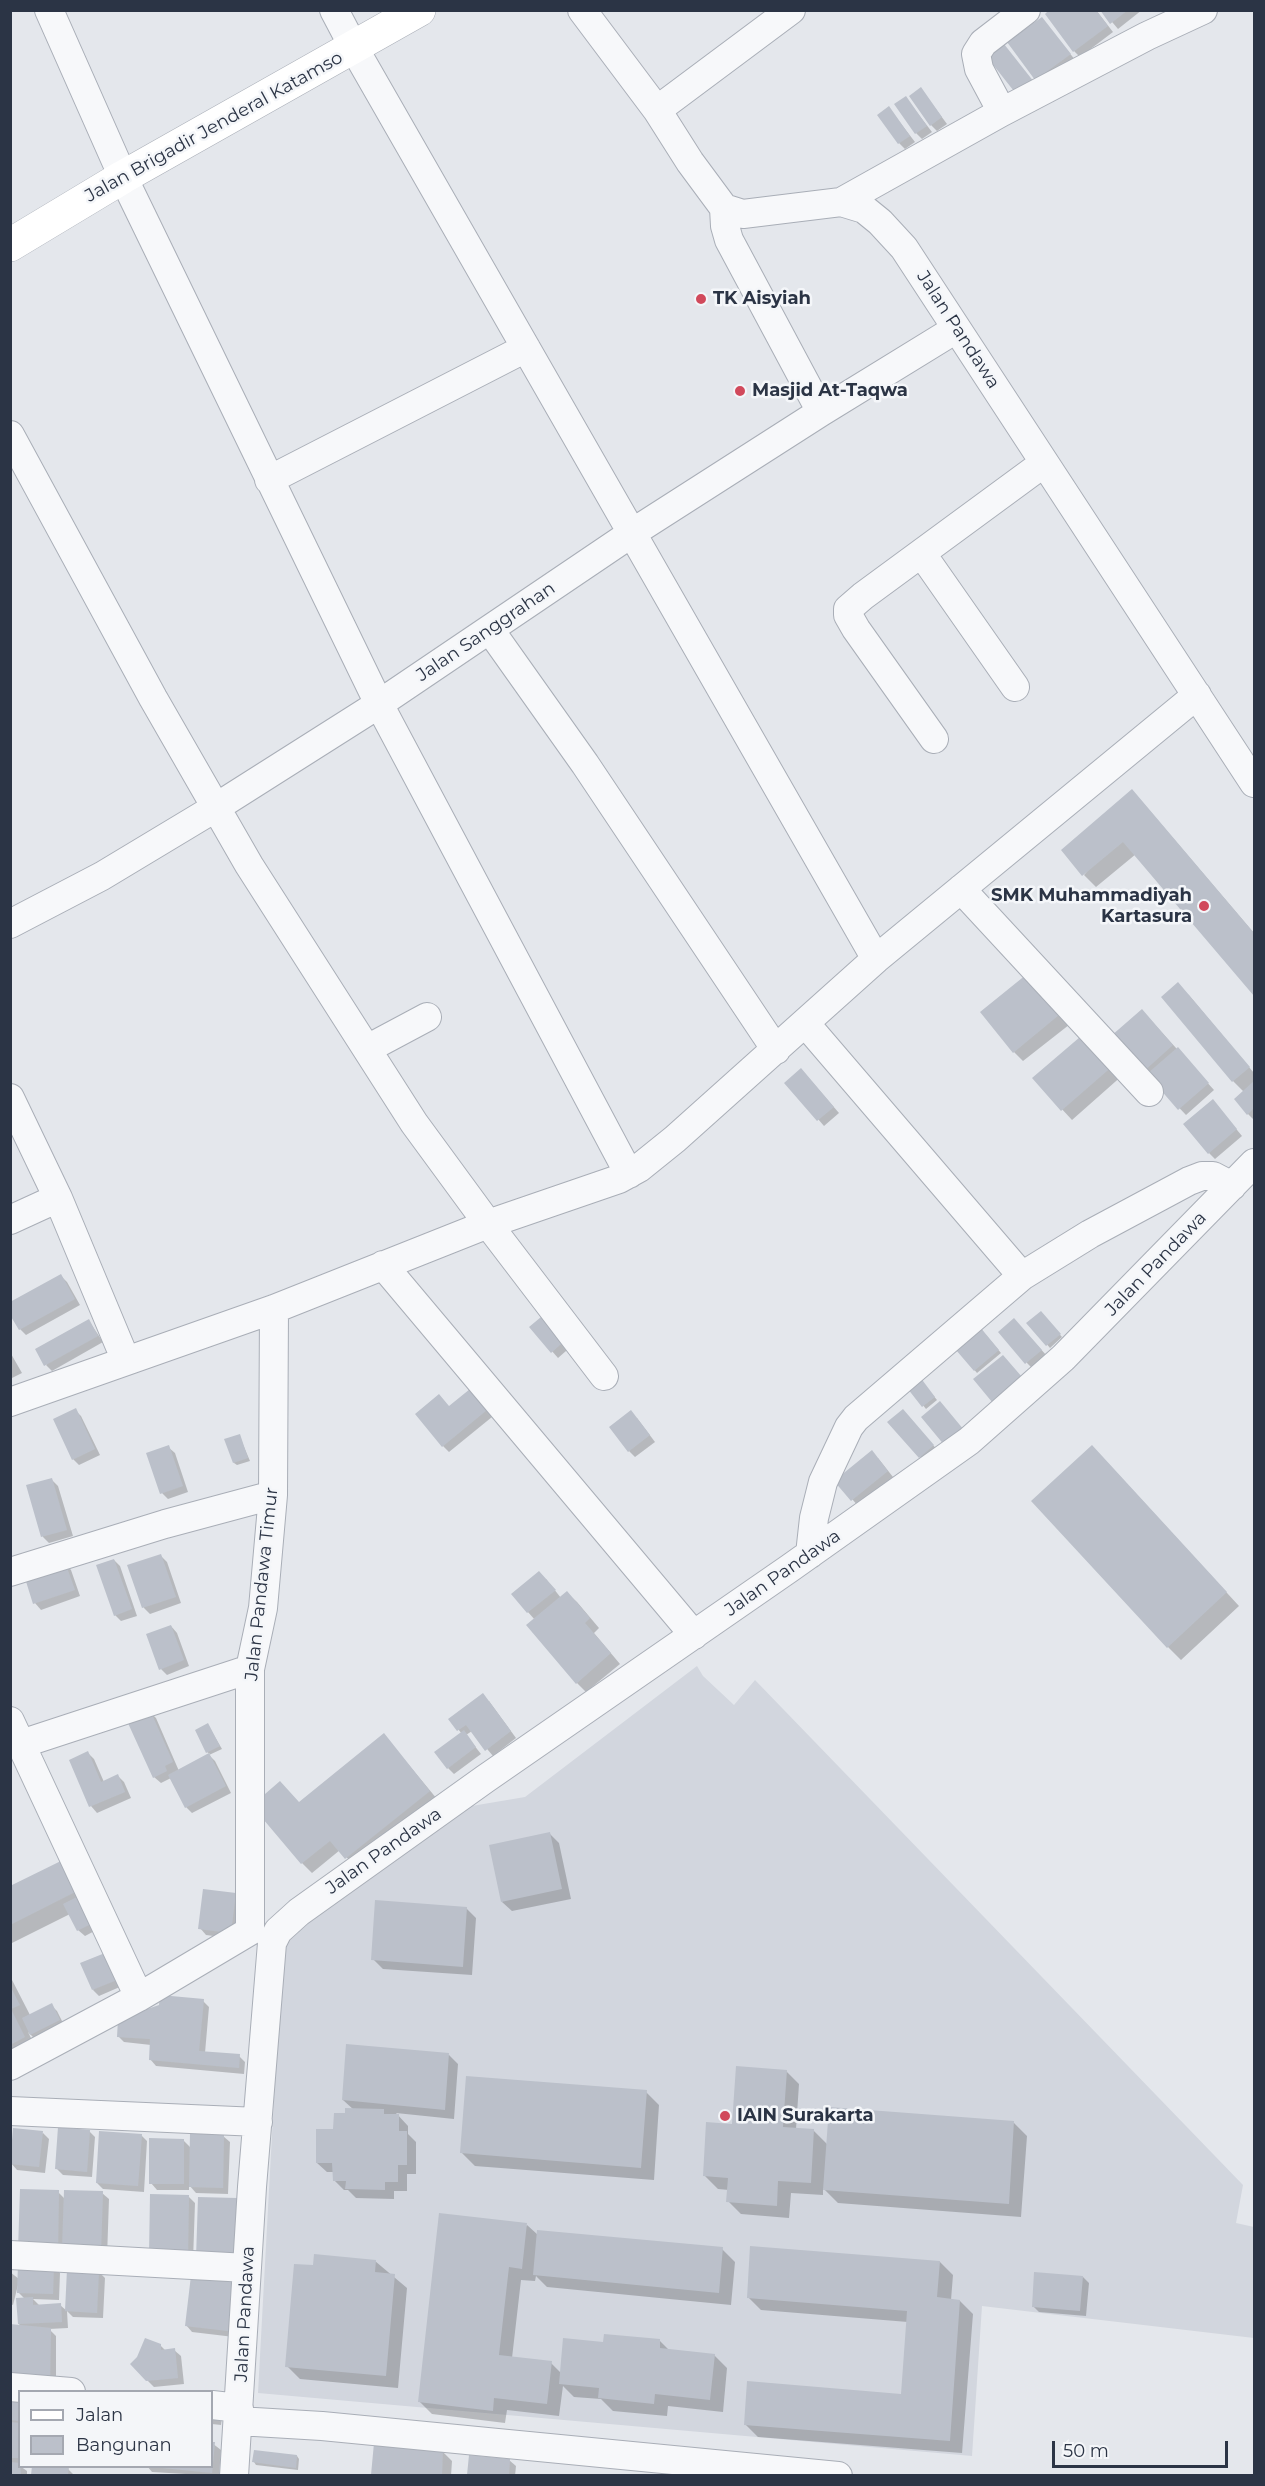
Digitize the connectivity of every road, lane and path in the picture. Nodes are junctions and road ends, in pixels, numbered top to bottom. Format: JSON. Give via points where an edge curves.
{"nodes":[{"id":1,"x":49,"y":10,"type":"edge"},
{"id":2,"x":334,"y":10,"type":"edge"},
{"id":3,"x":419,"y":10,"type":"edge"},
{"id":4,"x":582,"y":10,"type":"edge"},
{"id":5,"x":791,"y":10,"type":"edge"},
{"id":6,"x":1026,"y":10,"type":"edge"},
{"id":7,"x":1203,"y":10,"type":"edge"},
{"id":8,"x":354,"y":48,"type":"junction"},
{"id":9,"x":657,"y":110,"type":"junction"},
{"id":10,"x":1002,"y":112,"type":"junction"},
{"id":11,"x":123,"y":177,"type":"junction"},
{"id":12,"x":841,"y":202,"type":"junction"},
{"id":13,"x":724,"y":208,"type":"junction"},
{"id":14,"x":10,"y":244,"type":"edge"},
{"id":15,"x":956,"y":329,"type":"junction"},
{"id":16,"x":526,"y":348,"type":"junction"},
{"id":17,"x":821,"y":412,"type":"junction"},
{"id":18,"x":10,"y":435,"type":"edge"},
{"id":19,"x":1044,"y":463,"type":"junction"},
{"id":20,"x":20,"y":479,"type":"edge"},
{"id":21,"x":269,"y":480,"type":"junction"},
{"id":22,"x":632,"y":533,"type":"junction"},
{"id":23,"x":922,"y":554,"type":"junction"},
{"id":24,"x":490,"y":630,"type":"junction"},
{"id":25,"x":1015,"y":687,"type":"dead end"},
{"id":26,"x":1197,"y":695,"type":"junction"},
{"id":27,"x":379,"y":704,"type":"junction"},
{"id":28,"x":934,"y":739,"type":"dead end"},
{"id":29,"x":1254,"y":783,"type":"edge"},
{"id":30,"x":215,"y":808,"type":"junction"},
{"id":31,"x":961,"y":889,"type":"junction"},
{"id":32,"x":10,"y":924,"type":"edge"},
{"id":33,"x":876,"y":959,"type":"junction"},
{"id":34,"x":426,"y":1017,"type":"dead end"},
{"id":35,"x":805,"y":1023,"type":"junction"},
{"id":36,"x":367,"y":1049,"type":"junction"},
{"id":37,"x":776,"y":1050,"type":"junction"},
{"id":38,"x":1149,"y":1092,"type":"dead end"},
{"id":39,"x":10,"y":1098,"type":"edge"},
{"id":40,"x":1254,"y":1163,"type":"edge"},
{"id":41,"x":629,"y":1174,"type":"junction"},
{"id":42,"x":1232,"y":1186,"type":"junction"},
{"id":43,"x":58,"y":1198,"type":"junction"},
{"id":44,"x":10,"y":1220,"type":"edge"},
{"id":45,"x":488,"y":1224,"type":"junction"},
{"id":46,"x":384,"y":1265,"type":"junction"},
{"id":47,"x":1022,"y":1276,"type":"junction"},
{"id":48,"x":274,"y":1308,"type":"junction"},
{"id":49,"x":126,"y":1362,"type":"junction"},
{"id":50,"x":604,"y":1376,"type":"dead end"},
{"id":51,"x":10,"y":1402,"type":"edge"},
{"id":52,"x":273,"y":1495,"type":"junction"},
{"id":53,"x":810,"y":1554,"type":"junction"},
{"id":54,"x":10,"y":1572,"type":"edge"},
{"id":55,"x":694,"y":1635,"type":"junction"},
{"id":56,"x":250,"y":1669,"type":"junction"},
{"id":57,"x":16,"y":1733,"type":"edge"},
{"id":58,"x":262,"y":1934,"type":"junction"},
{"id":59,"x":139,"y":1997,"type":"junction"},
{"id":60,"x":10,"y":2066,"type":"edge"},
{"id":61,"x":10,"y":2111,"type":"edge"},
{"id":62,"x":258,"y":2122,"type":"junction"},
{"id":63,"x":10,"y":2255,"type":"edge"},
{"id":64,"x":248,"y":2268,"type":"junction"},
{"id":65,"x":10,"y":2387,"type":"edge"},
{"id":66,"x":56,"y":2390,"type":"edge"},
{"id":67,"x":230,"y":2411,"type":"edge"},
{"id":68,"x":234,"y":2475,"type":"edge"},
{"id":69,"x":838,"y":2475,"type":"edge"}],
"edges":[{"from":1,"to":11,"type":"street"},
{"from":2,"to":8,"type":"street"},
{"from":3,"to":8,"type":"main road","name":"Jalan Brigadir Jenderal Katamso"},
{"from":4,"to":9,"type":"street"},
{"from":5,"to":9,"type":"street"},
{"from":6,"to":10,"type":"street","via":[[983,43],[976,54],[979,69]]},
{"from":7,"to":10,"type":"street"},
{"from":8,"to":11,"type":"main road","name":"Jalan Brigadir Jenderal Katamso"},
{"from":8,"to":16,"type":"street"},
{"from":9,"to":13,"type":"street"},
{"from":10,"to":12,"type":"street"},
{"from":11,"to":14,"type":"main road","name":"Jalan Brigadir Jenderal Katamso"},
{"from":11,"to":21,"type":"street"},
{"from":12,"to":13,"type":"street","name":"Jalan Pandawa","via":[[743,214]]},
{"from":12,"to":15,"type":"street","name":"Jalan Pandawa","via":[[864,209],[904,248]]},
{"from":13,"to":17,"type":"street","via":[[729,240]]},
{"from":15,"to":17,"type":"street","name":"Jalan Sanggrahan"},
{"from":15,"to":19,"type":"street","name":"Jalan Pandawa"},
{"from":16,"to":21,"type":"street"},
{"from":16,"to":22,"type":"street"},
{"from":17,"to":22,"type":"street","name":"Jalan Sanggrahan"},
{"from":18,"to":20,"type":"street"},
{"from":19,"to":23,"type":"street"},
{"from":19,"to":26,"type":"street","name":"Jalan Pandawa"},
{"from":20,"to":30,"type":"street"},
{"from":21,"to":27,"type":"street"},
{"from":22,"to":24,"type":"street","name":"Jalan Sanggrahan"},
{"from":22,"to":33,"type":"street"},
{"from":23,"to":25,"type":"street"},
{"from":23,"to":28,"type":"street","via":[[852,604],[848,613]]},
{"from":24,"to":27,"type":"street","name":"Jalan Sanggrahan"},
{"from":24,"to":37,"type":"street","via":[[585,764]]},
{"from":26,"to":29,"type":"street","name":"Jalan Pandawa"},
{"from":26,"to":31,"type":"street"},
{"from":27,"to":30,"type":"street","name":"Jalan Sanggrahan"},
{"from":27,"to":41,"type":"street"},
{"from":30,"to":32,"type":"street","name":"Jalan Sanggrahan","via":[[102,876]]},
{"from":30,"to":36,"type":"street"},
{"from":31,"to":33,"type":"street"},
{"from":31,"to":38,"type":"street"},
{"from":33,"to":35,"type":"street"},
{"from":34,"to":36,"type":"street"},
{"from":35,"to":37,"type":"street"},
{"from":35,"to":47,"type":"street"},
{"from":36,"to":45,"type":"street","via":[[414,1123]]},
{"from":37,"to":41,"type":"street","via":[[652,1159]]},
{"from":39,"to":43,"type":"street"},
{"from":40,"to":42,"type":"street","name":"Jalan Pandawa"},
{"from":41,"to":45,"type":"street"},
{"from":42,"to":47,"type":"street","via":[[1214,1176],[1189,1181]]},
{"from":42,"to":53,"type":"street","name":"Jalan Pandawa","via":[[1063,1358],[995,1418]]},
{"from":43,"to":44,"type":"street"},
{"from":43,"to":49,"type":"street"},
{"from":45,"to":46,"type":"street"},
{"from":45,"to":50,"type":"street"},
{"from":46,"to":48,"type":"street"},
{"from":46,"to":55,"type":"street"},
{"from":47,"to":53,"type":"street","via":[[849,1427],[823,1482]]},
{"from":48,"to":49,"type":"street"},
{"from":48,"to":52,"type":"street","name":"Jalan Pandawa Timur"},
{"from":49,"to":51,"type":"street"},
{"from":52,"to":54,"type":"street"},
{"from":52,"to":56,"type":"street","name":"Jalan Pandawa Timur","via":[[263,1608]]},
{"from":53,"to":55,"type":"street","name":"Jalan Pandawa"},
{"from":55,"to":58,"type":"street","name":"Jalan Pandawa","via":[[283,1925]]},
{"from":56,"to":57,"type":"street"},
{"from":56,"to":58,"type":"street","name":"Jalan Pandawa Timur"},
{"from":57,"to":59,"type":"street"},
{"from":58,"to":59,"type":"street"},
{"from":58,"to":62,"type":"street","name":"Jalan Pandawa"},
{"from":59,"to":60,"type":"street"},
{"from":61,"to":62,"type":"street"},
{"from":62,"to":64,"type":"street","name":"Jalan Pandawa"},
{"from":63,"to":64,"type":"street"},
{"from":64,"to":67,"type":"street","name":"Jalan Pandawa"},
{"from":65,"to":66,"type":"street"},
{"from":67,"to":68,"type":"street","name":"Jalan Pandawa"},
{"from":67,"to":69,"type":"street","via":[[334,2427]]}]}
